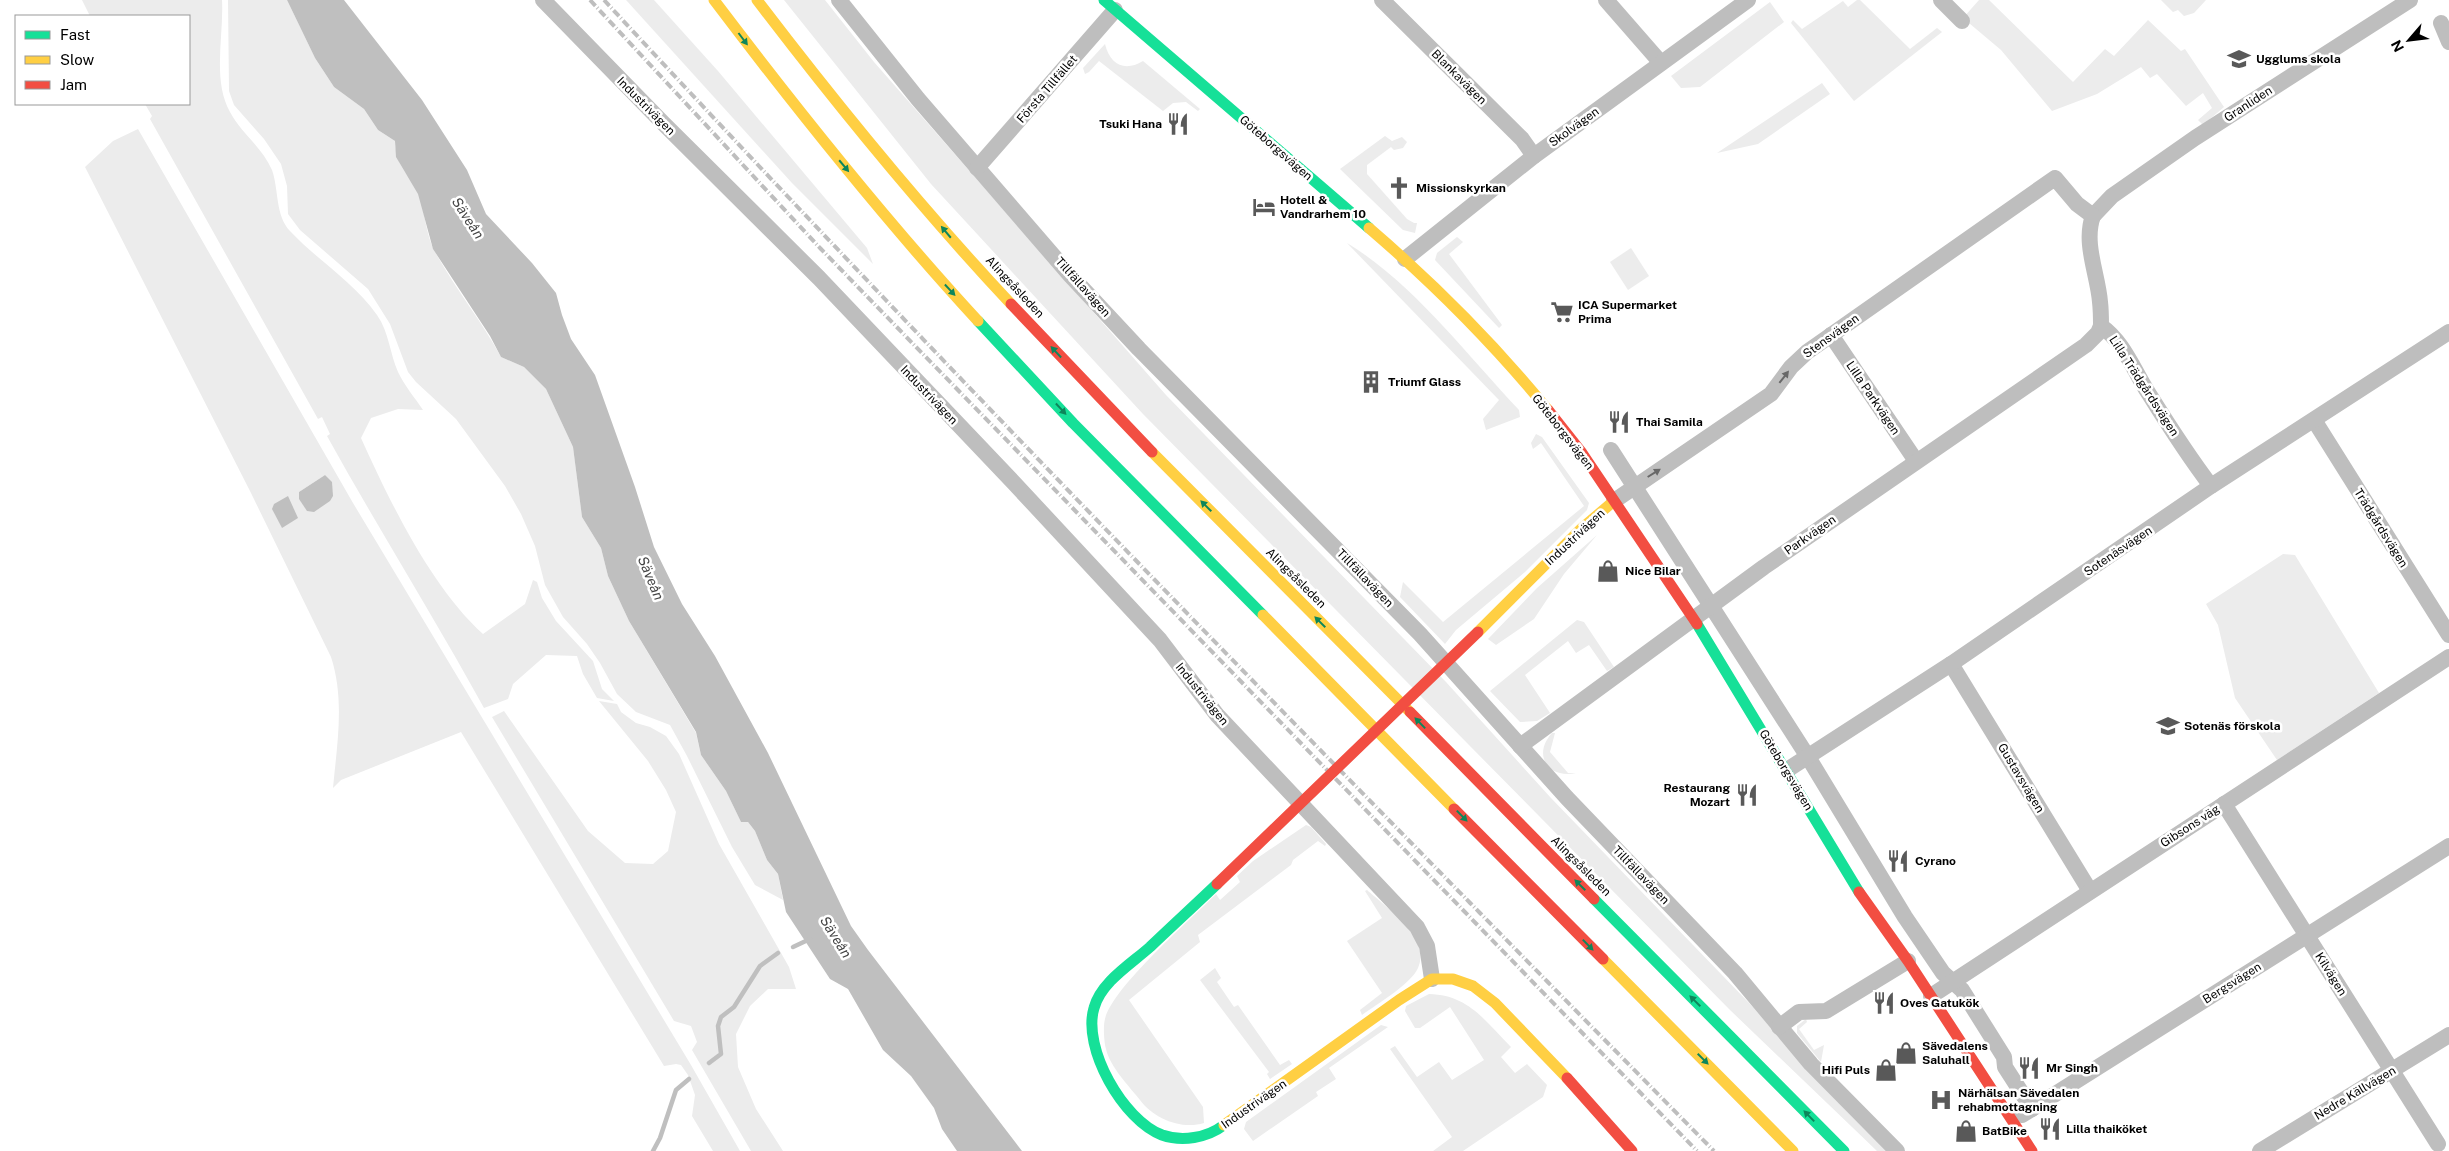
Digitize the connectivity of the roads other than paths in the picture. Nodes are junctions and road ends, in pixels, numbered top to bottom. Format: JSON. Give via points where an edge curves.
{"nodes":[{"id":1,"x":542,"y":0,"type":"edge"},
{"id":2,"x":714,"y":0,"type":"edge"},
{"id":3,"x":756,"y":0,"type":"edge"},
{"id":4,"x":839,"y":0,"type":"edge"},
{"id":5,"x":1382,"y":0,"type":"edge"},
{"id":6,"x":1606,"y":0,"type":"edge"},
{"id":7,"x":1748,"y":0,"type":"edge"},
{"id":8,"x":1942,"y":0,"type":"edge"},
{"id":9,"x":2410,"y":0,"type":"edge"},
{"id":10,"x":1110,"y":5,"type":"edge"},
{"id":11,"x":1962,"y":21,"type":"dead end"},
{"id":12,"x":2441,"y":23,"type":"dead end"},
{"id":13,"x":2449,"y":42,"type":"edge"},
{"id":14,"x":1661,"y":63,"type":"junction"},
{"id":15,"x":1534,"y":156,"type":"junction"},
{"id":16,"x":977,"y":168,"type":"junction"},
{"id":17,"x":2092,"y":216,"type":"junction"},
{"id":18,"x":1405,"y":259,"type":"junction"},
{"id":19,"x":2101,"y":326,"type":"junction"},
{"id":20,"x":1831,"y":335,"type":"junction"},
{"id":21,"x":2446,"y":338,"type":"edge"},
{"id":22,"x":2314,"y":420,"type":"junction"},
{"id":23,"x":1611,"y":450,"type":"dead end"},
{"id":24,"x":1916,"y":461,"type":"junction"},
{"id":25,"x":1634,"y":486,"type":"junction"},
{"id":26,"x":2212,"y":486,"type":"junction"},
{"id":27,"x":1614,"y":501,"type":"junction"},
{"id":28,"x":1711,"y":605,"type":"junction"},
{"id":29,"x":1693,"y":618,"type":"junction"},
{"id":30,"x":2449,"y":635,"type":"edge"},
{"id":31,"x":2449,"y":657,"type":"edge"},
{"id":32,"x":1952,"y":664,"type":"junction"},
{"id":33,"x":1520,"y":746,"type":"junction"},
{"id":34,"x":1808,"y":757,"type":"junction"},
{"id":35,"x":1787,"y":770,"type":"junction"},
{"id":36,"x":2224,"y":804,"type":"junction"},
{"id":37,"x":2449,"y":846,"type":"edge"},
{"id":38,"x":2090,"y":891,"type":"junction"},
{"id":39,"x":2307,"y":936,"type":"junction"},
{"id":40,"x":1908,"y":961,"type":"junction"},
{"id":41,"x":1432,"y":979,"type":"junction"},
{"id":42,"x":1952,"y":982,"type":"junction"},
{"id":43,"x":1931,"y":996,"type":"junction"},
{"id":44,"x":1780,"y":1027,"type":"junction"},
{"id":45,"x":2449,"y":1035,"type":"edge"},
{"id":46,"x":2391,"y":1071,"type":"junction"},
{"id":47,"x":2032,"y":1109,"type":"junction"},
{"id":48,"x":2014,"y":1120,"type":"junction"},
{"id":49,"x":2438,"y":1144,"type":"edge"},
{"id":50,"x":1632,"y":1151,"type":"edge"},
{"id":51,"x":1793,"y":1151,"type":"edge"},
{"id":52,"x":1844,"y":1151,"type":"edge"},
{"id":53,"x":1897,"y":1151,"type":"edge"},
{"id":54,"x":2032,"y":1151,"type":"edge"},
{"id":55,"x":2260,"y":1151,"type":"edge"}],
"edges":[{"from":1,"to":41,"type":"street","name":"Industrivägen","via":[[819,278],[1160,640],[1217,715],[1417,927],[1427,946]]},
{"from":2,"to":51,"type":"main road","one_way":true,"via":[[794,106],[922,260],[1060,408]]},
{"from":52,"to":3,"type":"main road","name":"Alingsåsleden","one_way":true,"via":[[1109,408],[963,253],[831,96]]},
{"from":4,"to":16,"type":"street","name":"Tillfällavägen"},
{"from":5,"to":15,"type":"street","name":"Blankavägen","via":[[1522,139]]},
{"from":6,"to":14,"type":"street"},
{"from":7,"to":14,"type":"street","name":"Skolvägen"},
{"from":8,"to":11,"type":"street"},
{"from":9,"to":17,"type":"street","name":"Granliden","via":[[2195,138],[2112,196]]},
{"from":10,"to":16,"type":"street","name":"Första Tillfället"},
{"from":10,"to":18,"type":"main road","name":"Göteborgsvägen"},
{"from":12,"to":13,"type":"street"},
{"from":14,"to":15,"type":"street","name":"Skolvägen"},
{"from":15,"to":18,"type":"street","name":"Skolvägen"},
{"from":16,"to":33,"type":"street","name":"Tillfällavägen","via":[[1133,342],[1420,634]]},
{"from":17,"to":19,"type":"street","name":"Lilla Trädgårdsvägen","via":[[2091,251]]},
{"from":17,"to":20,"type":"street","name":"Stensvägen","via":[[2055,178]]},
{"from":18,"to":27,"type":"main road","name":"Göteborgsvägen","via":[[1464,317],[1546,407]]},
{"from":19,"to":24,"type":"street","name":"Parkvägen","via":[[2098,334],[2086,345]]},
{"from":19,"to":26,"type":"street","name":"Lilla Trädgårdsvägen","via":[[2117,339],[2195,466]]},
{"from":20,"to":24,"type":"street","name":"Lilla Parkvägen"},
{"from":25,"to":20,"type":"street","name":"Stensvägen","one_way":true,"via":[[1771,394],[1799,359]]},
{"from":21,"to":22,"type":"street","name":"Sotenäsvägen"},
{"from":22,"to":26,"type":"street","name":"Sotenäsvägen"},
{"from":22,"to":30,"type":"street","name":"Trädgårdsvägen"},
{"from":23,"to":25,"type":"street","name":"Göteborgsvägen"},
{"from":24,"to":28,"type":"street","name":"Parkvägen"},
{"from":25,"to":27,"type":"street","name":"Stensvägen"},
{"from":25,"to":28,"type":"street","name":"Göteborgsvägen"},
{"from":26,"to":32,"type":"street","name":"Sotenäsvägen"},
{"from":27,"to":29,"type":"main road","name":"Göteborgsvägen"},
{"from":27,"to":41,"type":"main road","name":"Industrivägen","bridge":true,"via":[[1581,529],[1217,884],[1107,986],[1093,1008],[1092,1038],[1102,1069],[1132,1112],[1160,1134],[1188,1138],[1216,1131]]},
{"from":28,"to":29,"type":"street","name":"Parkvägen"},
{"from":28,"to":34,"type":"street","name":"Göteborgsvägen"},
{"from":29,"to":33,"type":"street","name":"Parkvägen"},
{"from":29,"to":35,"type":"main road","name":"Göteborgsvägen"},
{"from":31,"to":36,"type":"street","name":"Gibsons väg"},
{"from":32,"to":34,"type":"street","name":"Sotenäsvägen"},
{"from":32,"to":38,"type":"street","name":"Gustavsvägen"},
{"from":33,"to":44,"type":"street","name":"Tillfällavägen","via":[[1735,973]]},
{"from":34,"to":35,"type":"street","name":"Sotenäsvägen"},
{"from":34,"to":42,"type":"street","name":"Göteborgsvägen","via":[[1905,917]]},
{"from":35,"to":40,"type":"main road","name":"Göteborgsvägen","via":[[1852,882]]},
{"from":36,"to":38,"type":"street","name":"Gibsons väg"},
{"from":36,"to":39,"type":"street","name":"Kilvägen"},
{"from":37,"to":39,"type":"street","name":"Bergsvägen"},
{"from":38,"to":42,"type":"street","name":"Gibsons väg"},
{"from":39,"to":46,"type":"street","name":"Kilvägen"},
{"from":39,"to":47,"type":"street","name":"Bergsvägen"},
{"from":40,"to":43,"type":"main road","name":"Göteborgsvägen"},
{"from":40,"to":44,"type":"street","via":[[1826,1011],[1799,1012]]},
{"from":41,"to":50,"type":"main road","via":[[1453,979],[1473,986],[1495,1003]]},
{"from":42,"to":43,"type":"street","name":"Gibsons väg"},
{"from":42,"to":47,"type":"street","name":"Göteborgsvägen","via":[[1962,990]]},
{"from":43,"to":48,"type":"main road","name":"Göteborgsvägen"},
{"from":44,"to":53,"type":"street","name":"Tillfällavägen","via":[[1811,1064]]},
{"from":45,"to":46,"type":"street","name":"Nedre Källvägen"},
{"from":46,"to":49,"type":"street","name":"Kilvägen"},
{"from":46,"to":55,"type":"street","name":"Nedre Källvägen"},
{"from":47,"to":48,"type":"street","name":"Bergsvägen"},
{"from":48,"to":54,"type":"main road","name":"Göteborgsvägen"}]}
